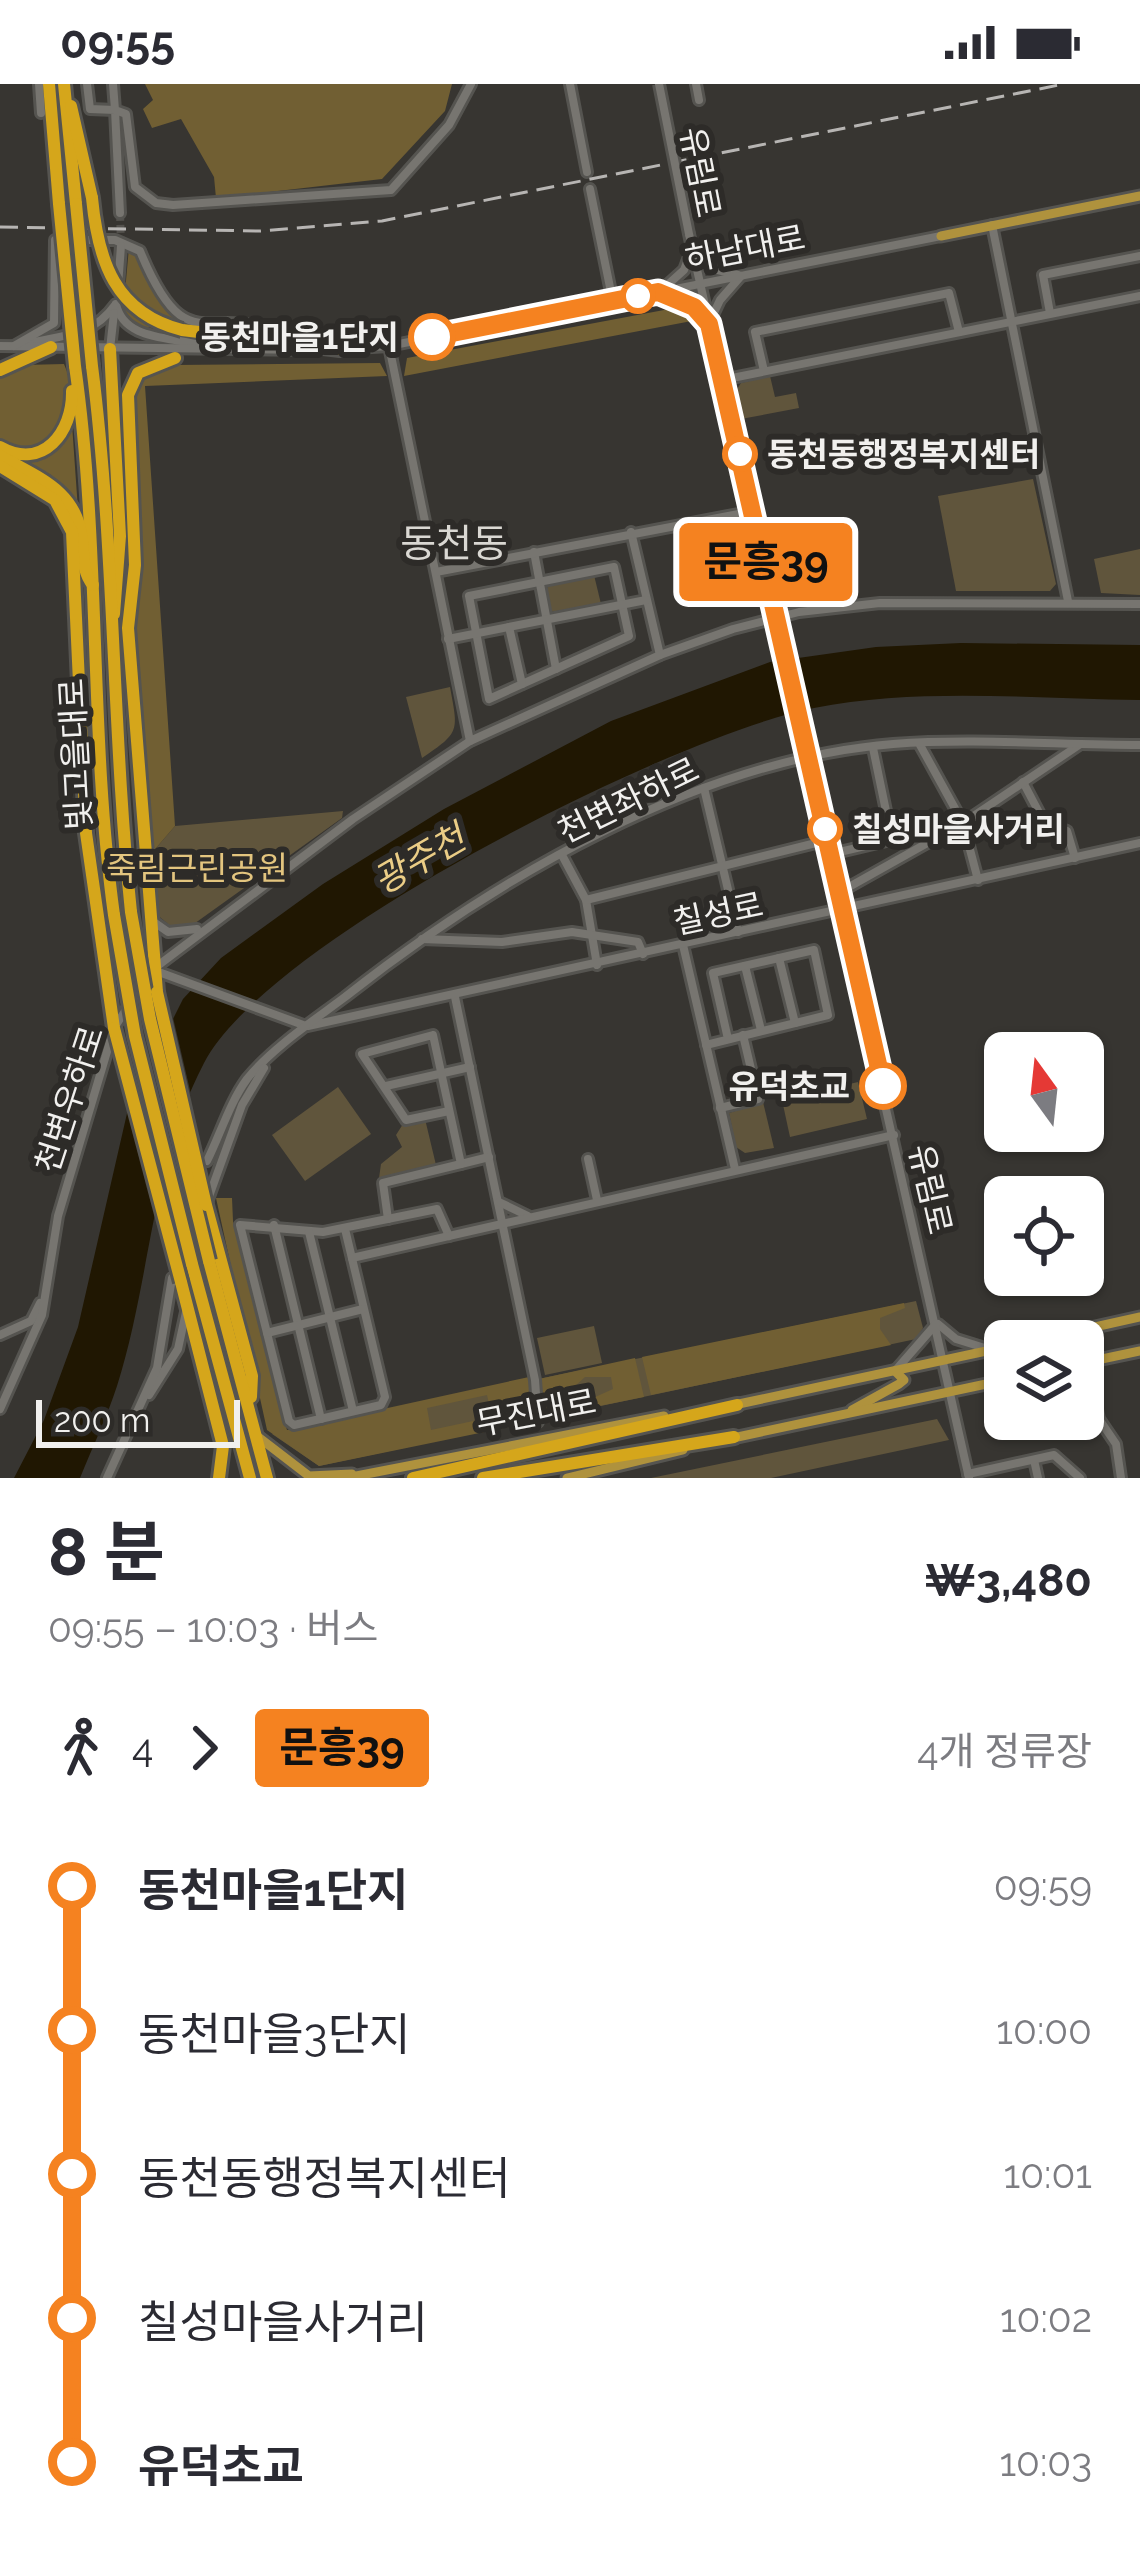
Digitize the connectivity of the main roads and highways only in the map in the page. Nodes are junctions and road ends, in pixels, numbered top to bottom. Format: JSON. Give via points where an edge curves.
{"nodes":[{"id":1,"x":49,"y":84,"type":"edge"},
{"id":2,"x":65,"y":88,"type":"edge"},
{"id":3,"x":1140,"y":196,"type":"edge"},
{"id":4,"x":941,"y":236,"type":"road end"},
{"id":5,"x":51,"y":347,"type":"road end"},
{"id":6,"x":110,"y":349,"type":"road end"},
{"id":7,"x":340,"y":349,"type":"road end"},
{"id":8,"x":75,"y":366,"type":"junction"},
{"id":9,"x":0,"y":370,"type":"edge"},
{"id":10,"x":115,"y":405,"type":"junction"},
{"id":11,"x":0,"y":447,"type":"edge"},
{"id":12,"x":0,"y":457,"type":"edge"},
{"id":13,"x":0,"y":466,"type":"edge"},
{"id":14,"x":95,"y":588,"type":"junction"},
{"id":15,"x":110,"y":638,"type":"junction"},
{"id":16,"x":150,"y":919,"type":"junction"},
{"id":17,"x":104,"y":959,"type":"junction"},
{"id":18,"x":1140,"y":1317,"type":"edge"},
{"id":19,"x":1104,"y":1325,"type":"edge"},
{"id":20,"x":213,"y":1344,"type":"junction"},
{"id":21,"x":1140,"y":1351,"type":"edge"},
{"id":22,"x":984,"y":1352,"type":"edge"},
{"id":23,"x":1104,"y":1359,"type":"edge"},
{"id":24,"x":896,"y":1370,"type":"junction"},
{"id":25,"x":984,"y":1385,"type":"edge"},
{"id":26,"x":737,"y":1405,"type":"junction"},
{"id":27,"x":250,"y":1410,"type":"junction"},
{"id":28,"x":846,"y":1414,"type":"junction"},
{"id":29,"x":255,"y":1434,"type":"junction"},
{"id":30,"x":734,"y":1437,"type":"junction"},
{"id":31,"x":590,"y":1449,"type":"junction"},
{"id":32,"x":369,"y":1473,"type":"junction"},
{"id":33,"x":614,"y":1473,"type":"edge"},
{"id":34,"x":222,"y":1478,"type":"edge"},
{"id":35,"x":250,"y":1478,"type":"edge"},
{"id":36,"x":267,"y":1478,"type":"edge"},
{"id":37,"x":346,"y":1478,"type":"edge"},
{"id":38,"x":412,"y":1478,"type":"edge"},
{"id":39,"x":483,"y":1478,"type":"edge"},
{"id":40,"x":567,"y":1478,"type":"edge"}],
"edges":[{"from":1,"to":8,"type":"highway","name":"빛고을대로","bridge":true},
{"from":2,"to":7,"type":"highway","bridge":true,"via":[[88,163],[98,250],[139,313],[182,330]]},
{"from":2,"to":15,"type":"highway","name":"빛고을대로","bridge":true,"via":[[103,454]]},
{"from":3,"to":4,"type":"main road","name":"하남대로"},
{"from":5,"to":9,"type":"highway"},
{"from":6,"to":10,"type":"highway"},
{"from":8,"to":11,"type":"highway","via":[[59,439],[33,454]]},
{"from":8,"to":14,"type":"highway","name":"빛고을대로"},
{"from":10,"to":15,"type":"highway","via":[[119,589]]},
{"from":10,"to":16,"type":"highway","via":[[128,373],[175,358],[137,373],[128,395],[135,565],[128,628]]},
{"from":12,"to":14,"type":"highway","via":[[67,499]]},
{"from":13,"to":17,"type":"highway","via":[[55,500],[72,532],[86,833]]},
{"from":14,"to":20,"type":"highway","name":"빛고을대로","bridge":true,"via":[[114,915],[135,1036]]},
{"from":15,"to":27,"type":"highway","name":"빛고을대로","bridge":true,"via":[[131,912],[150,1019]]},
{"from":16,"to":17,"type":"highway","via":[[126,956]]},
{"from":16,"to":27,"type":"highway","bridge":true,"via":[[152,970],[252,1376]]},
{"from":17,"to":34,"type":"highway","bridge":true,"via":[[114,1028],[223,1445]]},
{"from":18,"to":19,"type":"main road"},
{"from":20,"to":34,"type":"highway","via":[[228,1446]]},
{"from":20,"to":35,"type":"highway","name":"빛고을대로"},
{"from":21,"to":23,"type":"main road"},
{"from":22,"to":24,"type":"main road","name":"무진대로"},
{"from":24,"to":26,"type":"main road","name":"무진대로"},
{"from":24,"to":28,"type":"main road","via":[[904,1380]]},
{"from":25,"to":28,"type":"main road","name":"무진대로"},
{"from":26,"to":31,"type":"highway","name":"무진대로"},
{"from":26,"to":32,"type":"main road","name":"무진대로"},
{"from":27,"to":29,"type":"highway","name":"빛고을대로"},
{"from":28,"to":30,"type":"main road","name":"무진대로"},
{"from":29,"to":32,"type":"main road","via":[[309,1476]]},
{"from":29,"to":36,"type":"highway","name":"빛고을대로"},
{"from":30,"to":31,"type":"highway","name":"무진대로"},
{"from":30,"to":33,"type":"main road","name":"무진대로"},
{"from":31,"to":38,"type":"highway","name":"무진대로"},
{"from":31,"to":39,"type":"highway","name":"무진대로"},
{"from":32,"to":37,"type":"main road","name":"무진대로"},
{"from":33,"to":40,"type":"main road","name":"무진대로"}]}
